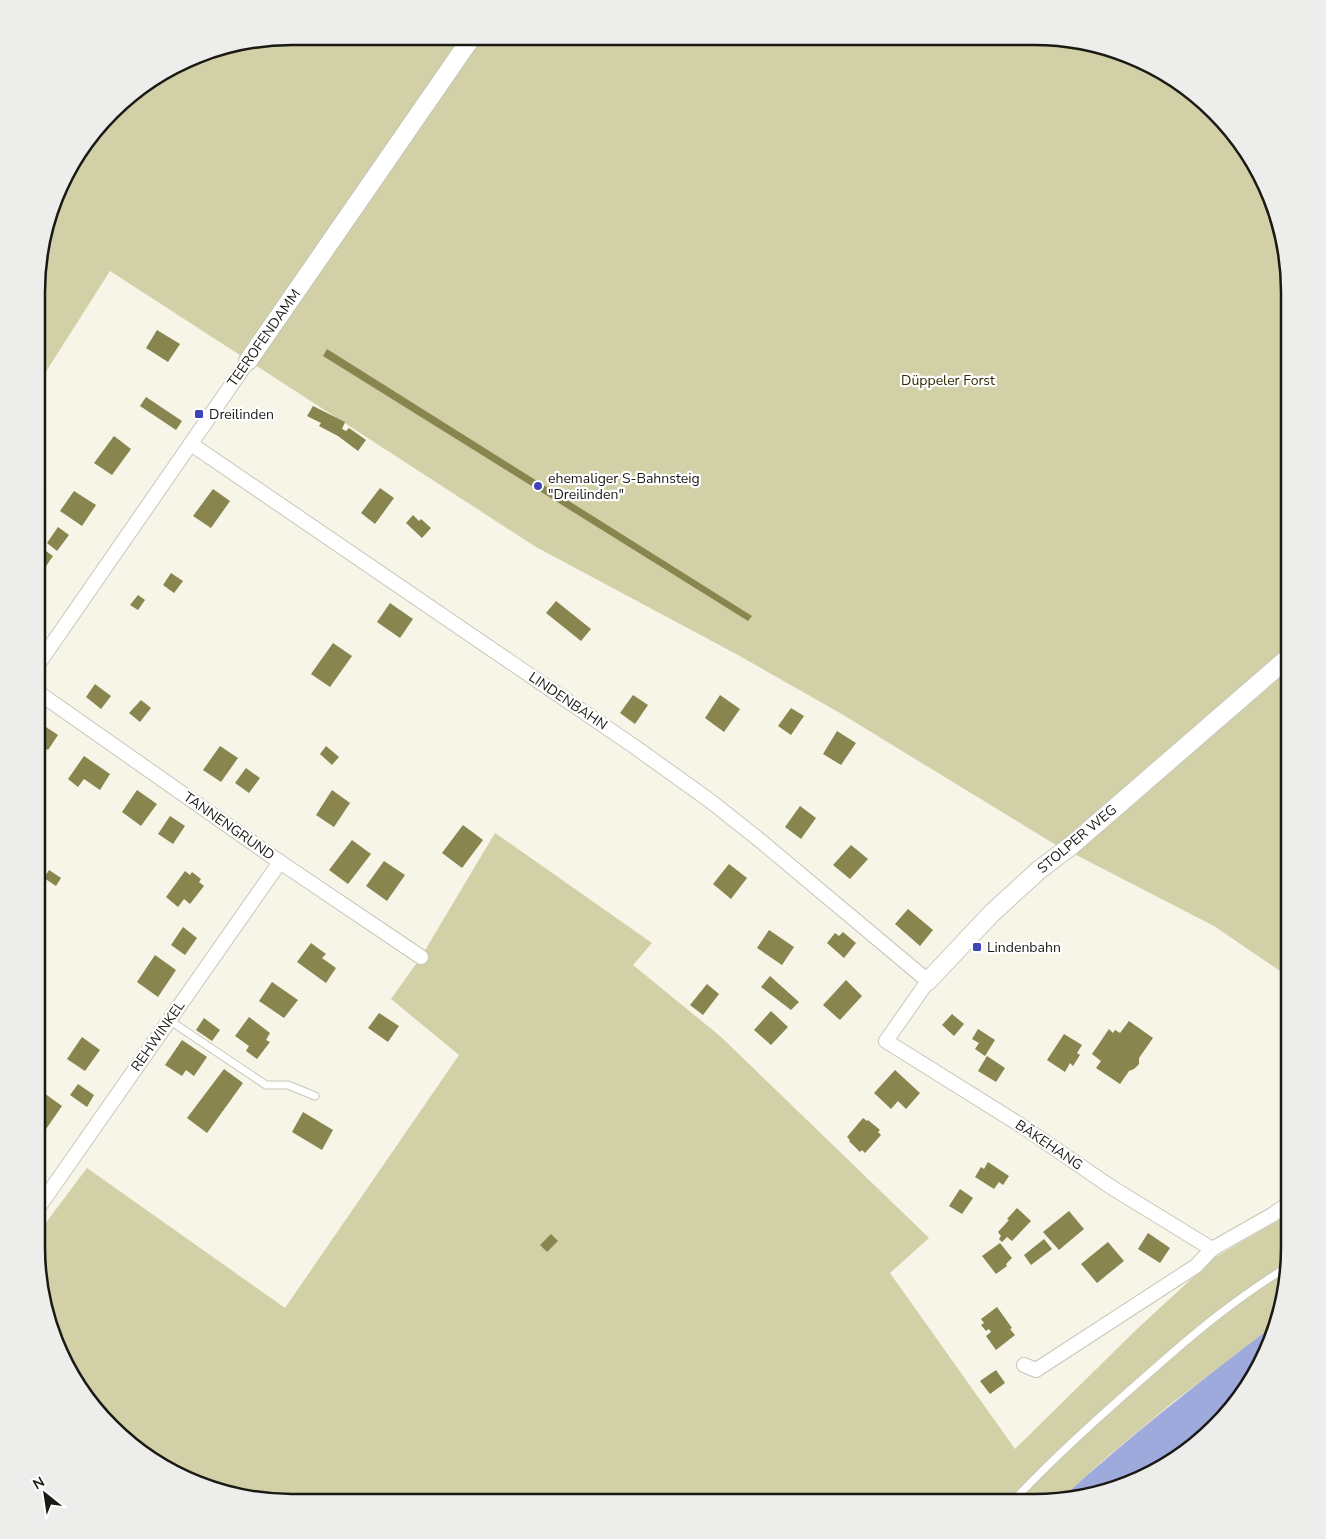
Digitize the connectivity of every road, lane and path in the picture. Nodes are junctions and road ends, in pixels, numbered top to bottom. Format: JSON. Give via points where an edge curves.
{"nodes":[{"id":1,"x":466,"y":45,"type":"edge"},
{"id":2,"x":248,"y":361,"type":"joint"},
{"id":3,"x":192,"y":444,"type":"junction"},
{"id":4,"x":45,"y":654,"type":"edge"},
{"id":5,"x":1281,"y":664,"type":"edge"},
{"id":6,"x":45,"y":697,"type":"edge"},
{"id":7,"x":280,"y":862,"type":"junction"},
{"id":8,"x":421,"y":957,"type":"dead end"},
{"id":9,"x":928,"y":981,"type":"junction"},
{"id":10,"x":169,"y":1020,"type":"junction"},
{"id":11,"x":886,"y":1041,"type":"joint"},
{"id":12,"x":315,"y":1096,"type":"dead end"},
{"id":13,"x":45,"y":1198,"type":"edge"},
{"id":14,"x":1281,"y":1212,"type":"edge"},
{"id":15,"x":1212,"y":1249,"type":"junction"},
{"id":16,"x":1279,"y":1272,"type":"edge"},
{"id":17,"x":1024,"y":1365,"type":"dead end"},
{"id":18,"x":1020,"y":1494,"type":"edge"}],
"edges":[{"from":1,"to":2,"type":"street","name":"TEEROFENDAMM"},
{"from":2,"to":3,"type":"street","name":"TEEROFENDAMM"},
{"from":3,"to":4,"type":"street","name":"TEEROFENDAMM"},
{"from":3,"to":9,"type":"street","name":"LINDENBAHN","via":[[709,800]]},
{"from":5,"to":9,"type":"street","name":"STOLPER WEG","via":[[1039,870],[992,913]]},
{"from":6,"to":7,"type":"street","name":"TANNENGRUND"},
{"from":7,"to":8,"type":"street","name":"TANNENGRUND"},
{"from":7,"to":10,"type":"street","name":"REHWINKEL"},
{"from":9,"to":11,"type":"street","name":"STOLPER WEG"},
{"from":10,"to":12,"type":"lane","via":[[266,1085],[288,1085]]},
{"from":10,"to":13,"type":"street","name":"REHWINKEL"},
{"from":11,"to":15,"type":"street","name":"BÄKEHANG"},
{"from":14,"to":15,"type":"street"},
{"from":15,"to":17,"type":"street","via":[[1196,1266],[1036,1370]]},
{"from":16,"to":18,"type":"lane","via":[[1206,1324],[1097,1419]]}]}
